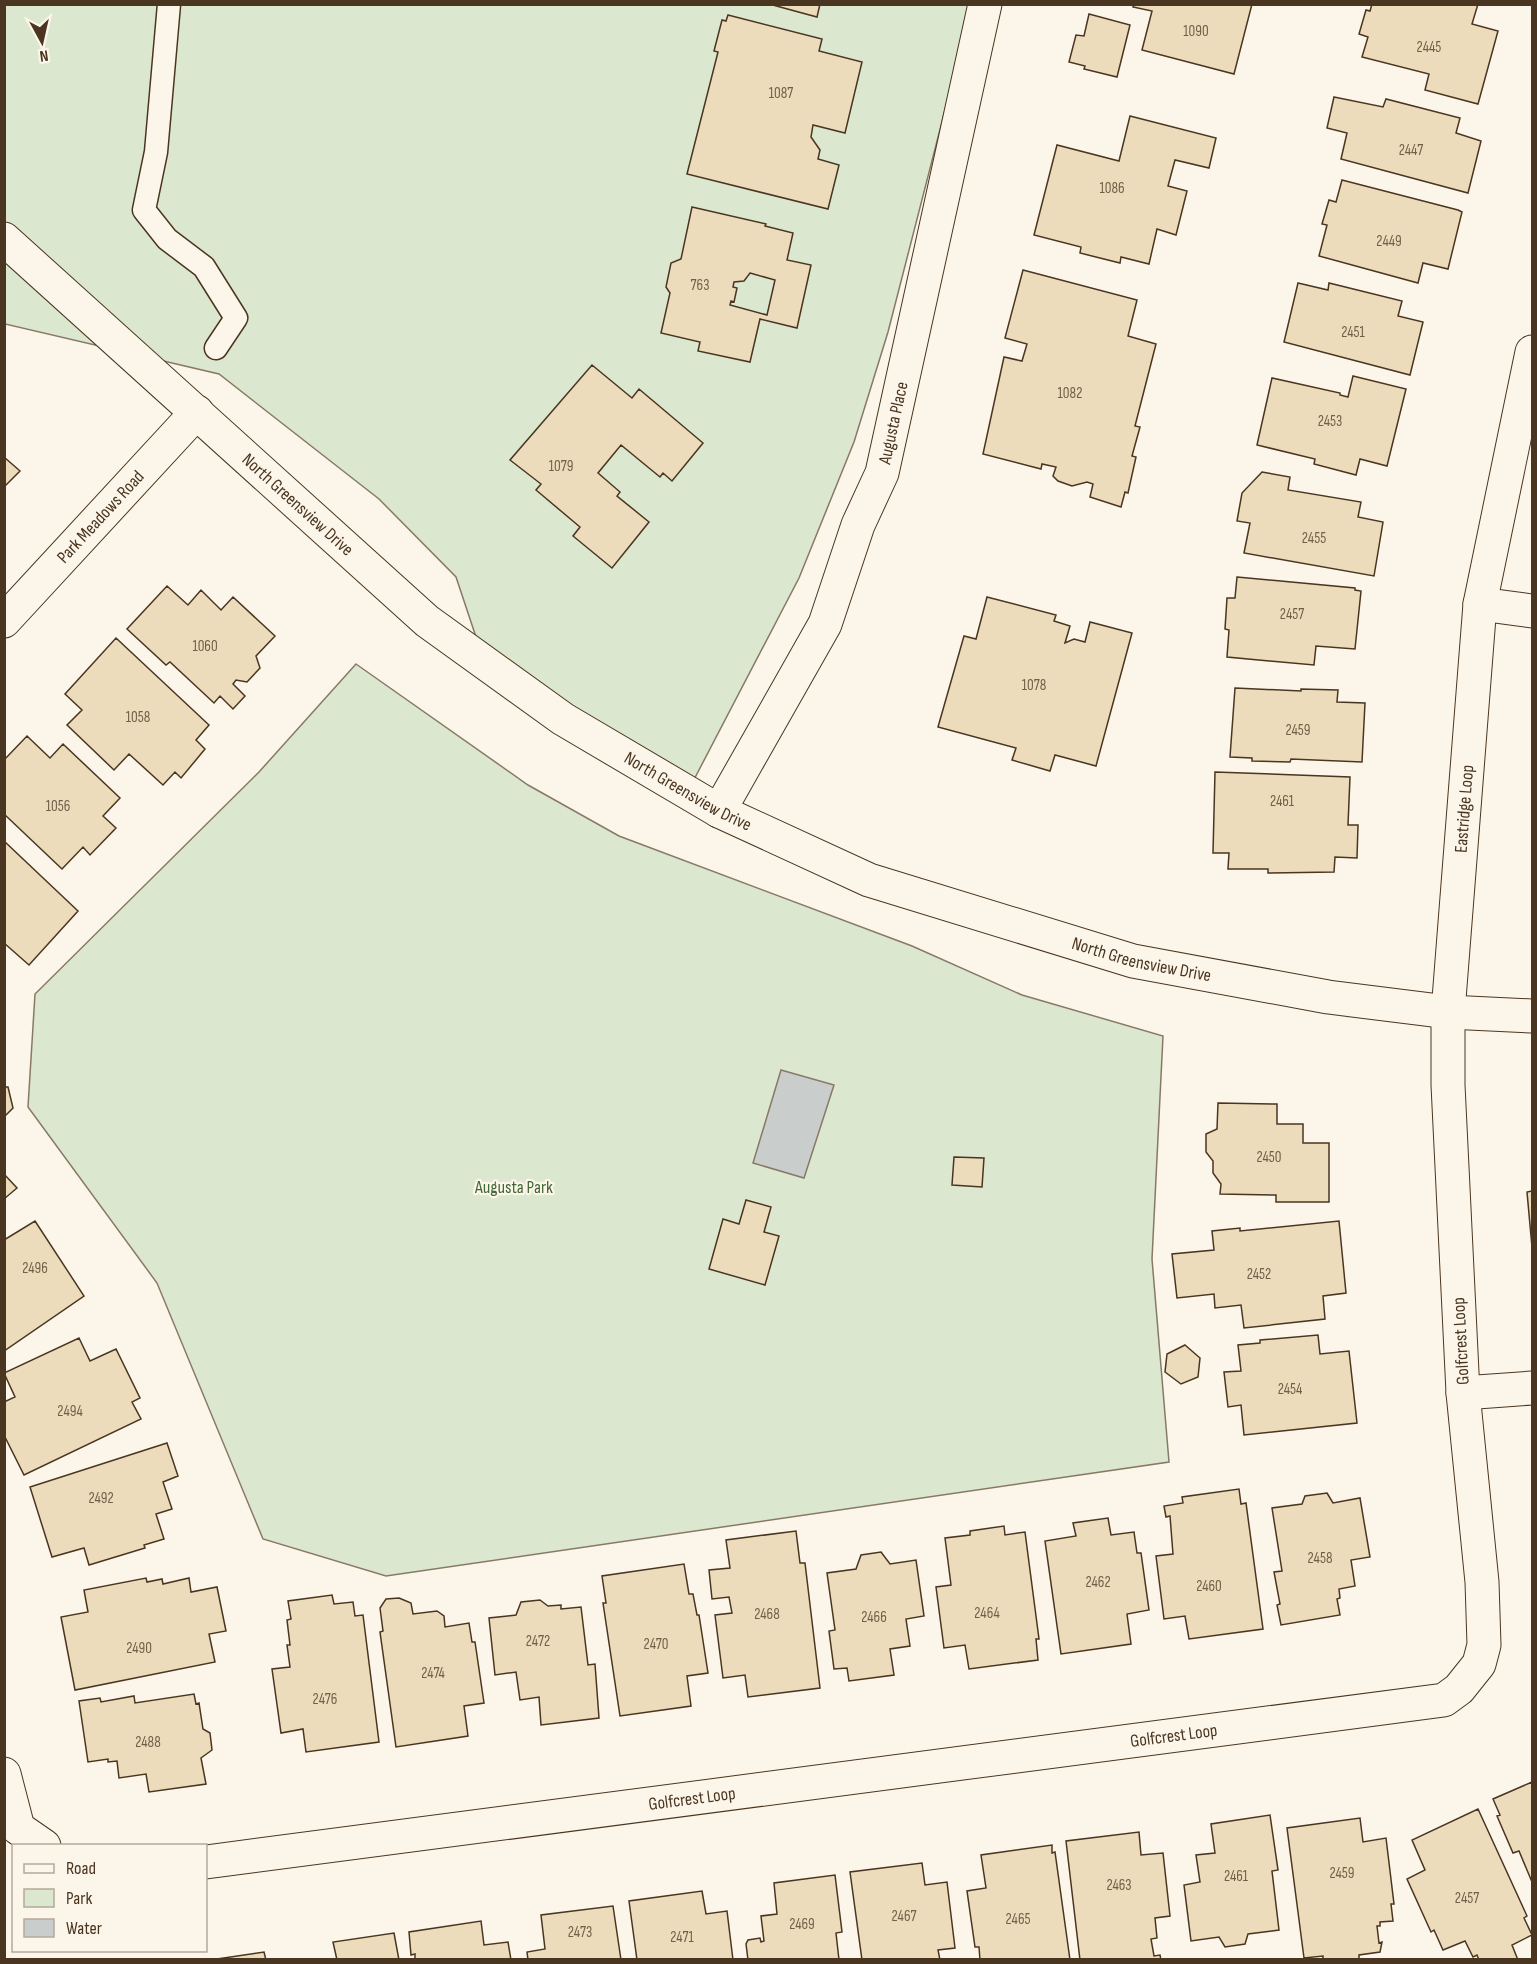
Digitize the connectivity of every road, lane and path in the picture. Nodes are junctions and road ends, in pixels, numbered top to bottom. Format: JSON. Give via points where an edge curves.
{"nodes":[{"id":1,"x":169,"y":4,"type":"edge"},
{"id":2,"x":985,"y":4,"type":"edge"},
{"id":3,"x":4,"y":239,"type":"edge"},
{"id":4,"x":216,"y":348,"type":"dead end"},
{"id":5,"x":1533,"y":352,"type":"edge"},
{"id":6,"x":197,"y":411,"type":"junction"},
{"id":7,"x":1480,"y":604,"type":"junction"},
{"id":8,"x":1533,"y":611,"type":"edge"},
{"id":9,"x":4,"y":621,"type":"edge"},
{"id":10,"x":719,"y":811,"type":"junction"},
{"id":11,"x":1448,"y":1012,"type":"junction"},
{"id":12,"x":1533,"y":1016,"type":"edge"},
{"id":13,"x":1533,"y":1389,"type":"edge"},
{"id":14,"x":1463,"y":1394,"type":"junction"},
{"id":15,"x":4,"y":1774,"type":"edge"},
{"id":16,"x":42,"y":1844,"type":"edge"},
{"id":17,"x":207,"y":1862,"type":"edge"}],
"edges":[{"from":1,"to":4,"type":"lane","via":[[156,152],[144,210],[166,239],[204,267],[236,318]]},
{"from":2,"to":10,"type":"street","name":"Augusta Place","via":[[882,474],[858,525],[825,624]]},
{"from":3,"to":6,"type":"street","name":"North Greensview Drive"},
{"from":5,"to":7,"type":"street","name":"Eastridge Loop"},
{"from":6,"to":9,"type":"street","name":"Park Meadows Road"},
{"from":6,"to":10,"type":"street","name":"North Greensview Drive","via":[[427,621],[562,719]]},
{"from":7,"to":8,"type":"street"},
{"from":7,"to":11,"type":"street","name":"Eastridge Loop"},
{"from":10,"to":11,"type":"street","name":"North Greensview Drive","via":[[869,880],[1133,961],[1328,997]]},
{"from":11,"to":12,"type":"street","name":"North Greensview Drive"},
{"from":11,"to":14,"type":"street","name":"Golfcrest Loop"},
{"from":13,"to":14,"type":"street"},
{"from":14,"to":17,"type":"street","name":"Golfcrest Loop","via":[[1482,1582],[1484,1645],[1474,1672],[1444,1700]]},
{"from":15,"to":16,"type":"street","via":[[18,1828]]}]}
